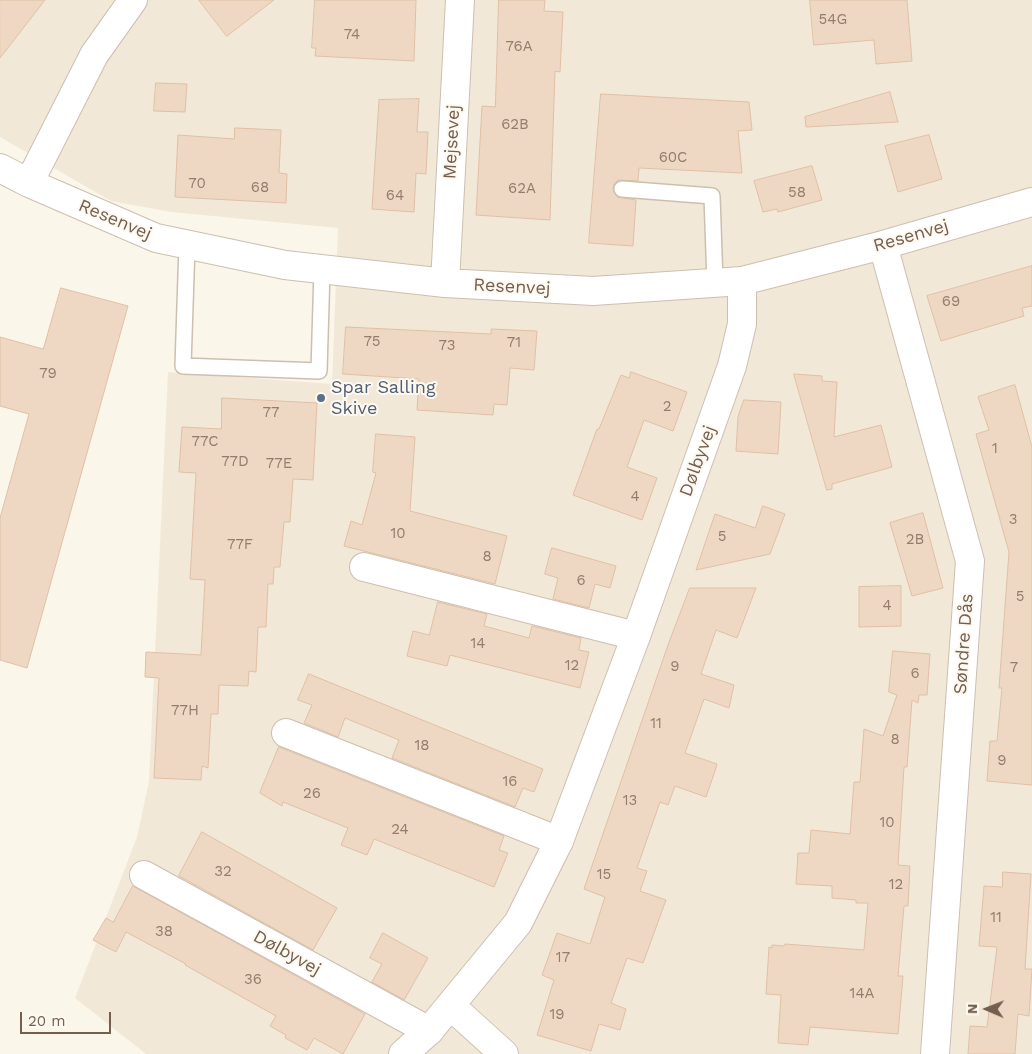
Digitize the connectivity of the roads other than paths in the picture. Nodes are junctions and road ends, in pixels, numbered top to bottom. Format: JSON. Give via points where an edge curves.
{"nodes":[{"id":1,"x":132,"y":0,"type":"edge"},
{"id":2,"x":460,"y":0,"type":"edge"},
{"id":3,"x":0,"y":168,"type":"edge"},
{"id":4,"x":29,"y":183,"type":"junction"},
{"id":5,"x":622,"y":189,"type":"dead end"},
{"id":6,"x":1032,"y":202,"type":"edge"},
{"id":7,"x":187,"y":245,"type":"junction"},
{"id":8,"x":883,"y":245,"type":"junction"},
{"id":9,"x":322,"y":270,"type":"junction"},
{"id":10,"x":742,"y":281,"type":"junction"},
{"id":11,"x":715,"y":282,"type":"junction"},
{"id":12,"x":445,"y":283,"type":"junction"},
{"id":13,"x":364,"y":567,"type":"dead end"},
{"id":14,"x":636,"y":636,"type":"junction"},
{"id":15,"x":286,"y":733,"type":"dead end"},
{"id":16,"x":559,"y":840,"type":"junction"},
{"id":17,"x":144,"y":875,"type":"dead end"},
{"id":18,"x":451,"y":1006,"type":"junction"},
{"id":19,"x":429,"y":1031,"type":"junction"},
{"id":20,"x":403,"y":1054,"type":"edge"},
{"id":21,"x":504,"y":1054,"type":"edge"},
{"id":22,"x":935,"y":1054,"type":"edge"}],
"edges":[{"from":1,"to":4,"type":"street","via":[[94,55]]},
{"from":2,"to":12,"type":"street","name":"Mejsevej"},
{"from":3,"to":4,"type":"street","name":"Resenvej"},
{"from":4,"to":7,"type":"street","name":"Resenvej","via":[[156,238]]},
{"from":5,"to":11,"type":"lane","via":[[712,196]]},
{"from":6,"to":8,"type":"street","name":"Resenvej"},
{"from":7,"to":9,"type":"street","name":"Resenvej"},
{"from":7,"to":9,"type":"lane","via":[[183,366],[319,371]]},
{"from":8,"to":10,"type":"street","name":"Resenvej"},
{"from":8,"to":22,"type":"street","name":"Søndre Dås","via":[[970,561]]},
{"from":9,"to":12,"type":"street","name":"Resenvej"},
{"from":10,"to":11,"type":"street","name":"Resenvej"},
{"from":10,"to":14,"type":"street","name":"Dølbyvej","via":[[742,324],[732,366]]},
{"from":11,"to":12,"type":"street","name":"Resenvej","via":[[593,291]]},
{"from":13,"to":14,"type":"street"},
{"from":14,"to":16,"type":"street","name":"Dølbyvej"},
{"from":15,"to":16,"type":"street"},
{"from":16,"to":18,"type":"street","name":"Dølbyvej","via":[[518,924]]},
{"from":17,"to":19,"type":"street","name":"Dølbyvej"},
{"from":18,"to":19,"type":"street","name":"Dølbyvej"},
{"from":18,"to":21,"type":"street"},
{"from":19,"to":20,"type":"street","name":"Dølbyvej"}]}
